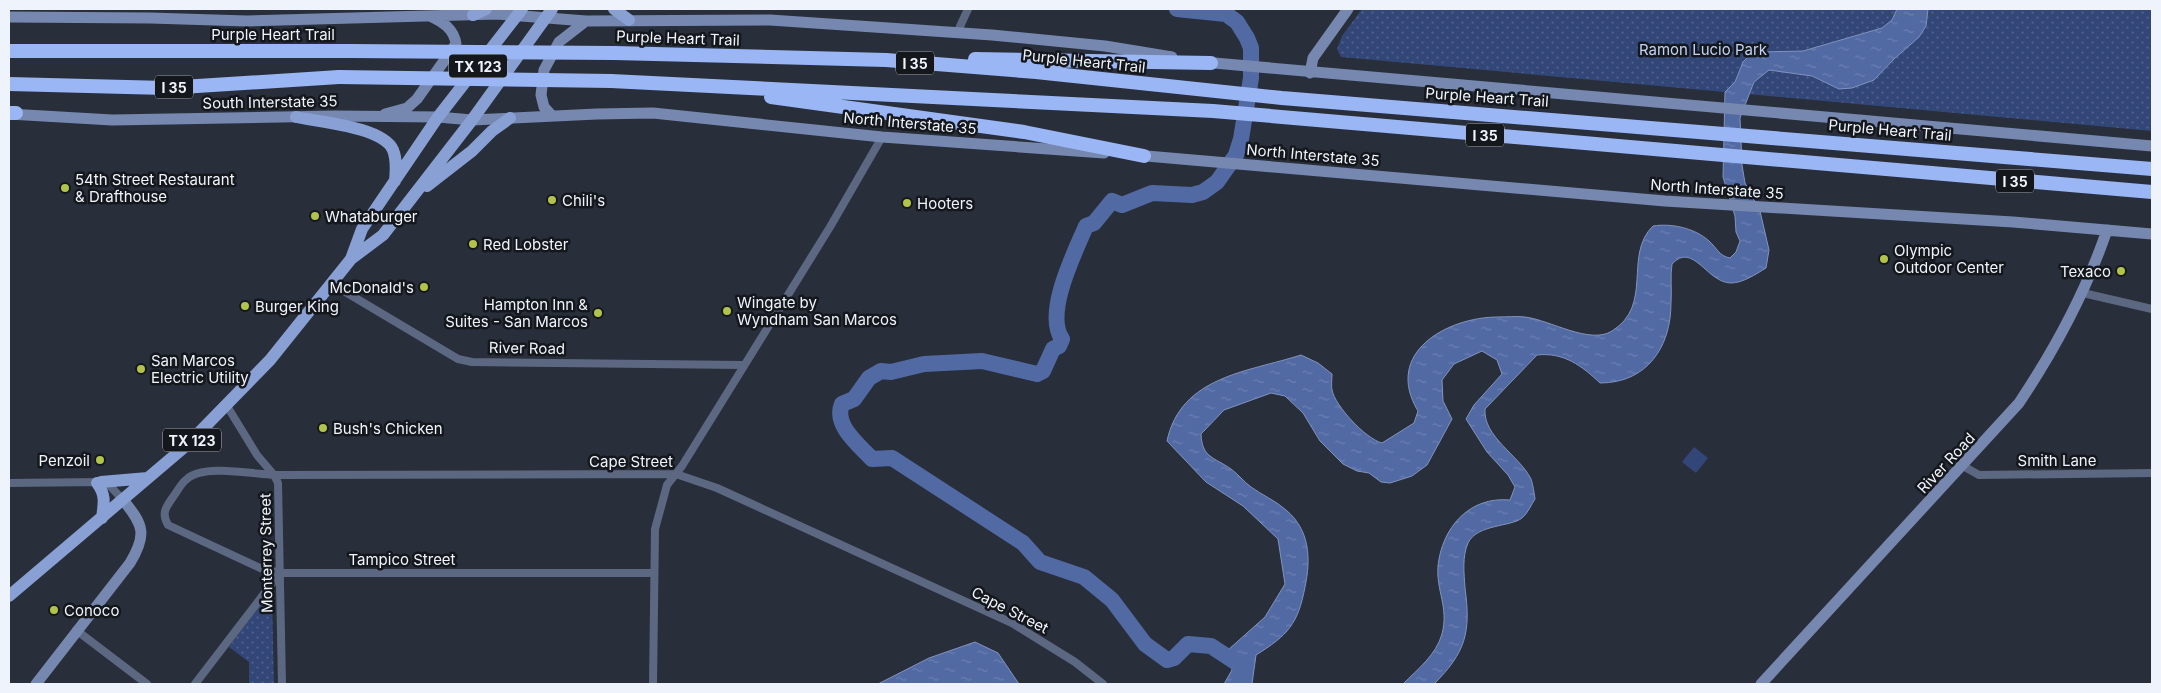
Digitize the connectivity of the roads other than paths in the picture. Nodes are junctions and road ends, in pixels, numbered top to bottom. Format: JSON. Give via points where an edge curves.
{"nodes":[{"id":1,"x":486,"y":9,"type":"edge"},
{"id":2,"x":614,"y":9,"type":"edge"},
{"id":3,"x":968,"y":9,"type":"edge"},
{"id":4,"x":1348,"y":9,"type":"edge"},
{"id":5,"x":428,"y":12,"type":"edge"},
{"id":6,"x":520,"y":12,"type":"edge"},
{"id":7,"x":67,"y":14,"type":"edge"},
{"id":8,"x":548,"y":14,"type":"edge"},
{"id":9,"x":771,"y":14,"type":"edge"},
{"id":10,"x":473,"y":15,"type":"junction"},
{"id":11,"x":9,"y":17,"type":"edge"},
{"id":12,"x":629,"y":20,"type":"junction"},
{"id":13,"x":586,"y":21,"type":"junction"},
{"id":14,"x":957,"y":33,"type":"junction"},
{"id":15,"x":9,"y":47,"type":"edge"},
{"id":16,"x":9,"y":51,"type":"edge"},
{"id":17,"x":41,"y":51,"type":"junction"},
{"id":18,"x":899,"y":61,"type":"junction"},
{"id":19,"x":1213,"y":63,"type":"junction"},
{"id":20,"x":1310,"y":73,"type":"junction"},
{"id":21,"x":9,"y":84,"type":"edge"},
{"id":22,"x":681,"y":84,"type":"junction"},
{"id":23,"x":11,"y":113,"type":"edge"},
{"id":24,"x":438,"y":116,"type":"junction"},
{"id":25,"x":552,"y":116,"type":"junction"},
{"id":26,"x":296,"y":117,"type":"junction"},
{"id":27,"x":372,"y":117,"type":"junction"},
{"id":28,"x":510,"y":118,"type":"junction"},
{"id":29,"x":472,"y":120,"type":"junction"},
{"id":30,"x":882,"y":137,"type":"junction"},
{"id":31,"x":2152,"y":146,"type":"edge"},
{"id":32,"x":1144,"y":156,"type":"junction"},
{"id":33,"x":2152,"y":169,"type":"edge"},
{"id":34,"x":395,"y":182,"type":"junction"},
{"id":35,"x":2152,"y":192,"type":"edge"},
{"id":36,"x":413,"y":196,"type":"junction"},
{"id":37,"x":2107,"y":230,"type":"junction"},
{"id":38,"x":2152,"y":234,"type":"edge"},
{"id":39,"x":350,"y":259,"type":"junction"},
{"id":40,"x":332,"y":284,"type":"junction"},
{"id":41,"x":2083,"y":293,"type":"junction"},
{"id":42,"x":2152,"y":309,"type":"edge"},
{"id":43,"x":743,"y":365,"type":"junction"},
{"id":44,"x":227,"y":406,"type":"junction"},
{"id":45,"x":1963,"y":466,"type":"junction"},
{"id":46,"x":676,"y":474,"type":"junction"},
{"id":47,"x":2152,"y":474,"type":"edge"},
{"id":48,"x":274,"y":475,"type":"junction"},
{"id":49,"x":148,"y":478,"type":"junction"},
{"id":50,"x":99,"y":482,"type":"junction"},
{"id":51,"x":9,"y":484,"type":"edge"},
{"id":52,"x":123,"y":500,"type":"junction"},
{"id":53,"x":102,"y":518,"type":"junction"},
{"id":54,"x":164,"y":518,"type":"joint"},
{"id":55,"x":280,"y":573,"type":"junction"},
{"id":56,"x":653,"y":573,"type":"junction"},
{"id":57,"x":9,"y":596,"type":"edge"},
{"id":58,"x":76,"y":630,"type":"junction"},
{"id":59,"x":36,"y":684,"type":"edge"},
{"id":60,"x":147,"y":684,"type":"edge"},
{"id":61,"x":195,"y":684,"type":"edge"},
{"id":62,"x":282,"y":684,"type":"edge"},
{"id":63,"x":653,"y":684,"type":"edge"},
{"id":64,"x":1103,"y":684,"type":"edge"},
{"id":65,"x":1761,"y":684,"type":"edge"}],
"edges":[{"from":1,"to":10,"type":"main road"},
{"from":2,"to":12,"type":"main road"},
{"from":3,"to":14,"type":"street"},
{"from":4,"to":20,"type":"main road","via":[[1313,58]]},
{"from":5,"to":7,"type":"main road","via":[[247,21]]},
{"from":5,"to":10,"type":"main road"},
{"from":5,"to":27,"type":"main road","via":[[450,29],[456,44],[407,108]]},
{"from":6,"to":8,"type":"main road"},
{"from":6,"to":10,"type":"main road"},
{"from":6,"to":24,"type":"main road","number":"TX 123"},
{"from":7,"to":11,"type":"main road"},
{"from":8,"to":13,"type":"main road"},
{"from":8,"to":29,"type":"main road","number":"TX 123"},
{"from":9,"to":12,"type":"main road"},
{"from":9,"to":14,"type":"main road"},
{"from":12,"to":13,"type":"main road"},
{"from":13,"to":25,"type":"main road","via":[[559,42],[544,70],[541,95],[544,107]]},
{"from":14,"to":19,"type":"main road","via":[[1105,46]]},
{"from":15,"to":17,"type":"highway"},
{"from":16,"to":17,"type":"highway","name":"Purple Heart Trail","number":"I 35"},
{"from":17,"to":18,"type":"highway","name":"Purple Heart Trail","number":"I 35","bridge":true,"via":[[614,53]]},
{"from":18,"to":19,"type":"highway","via":[[1000,59]]},
{"from":18,"to":33,"type":"highway","name":"Purple Heart Trail","number":"I 35","via":[[1282,98]]},
{"from":19,"to":20,"type":"main road"},
{"from":20,"to":31,"type":"main road"},
{"from":21,"to":22,"type":"highway","number":"I 35","bridge":true,"via":[[166,88],[339,77]]},
{"from":22,"to":32,"type":"highway","via":[[1024,132]]},
{"from":22,"to":35,"type":"highway","number":"I 35","via":[[1213,111]]},
{"from":23,"to":26,"type":"main road","name":"South Interstate 35","via":[[112,120]]},
{"from":24,"to":27,"type":"main road","name":"South Interstate 35"},
{"from":24,"to":29,"type":"main road","name":"South Interstate 35"},
{"from":24,"to":34,"type":"main road","number":"TX 123"},
{"from":25,"to":28,"type":"main road","name":"North Interstate 35"},
{"from":25,"to":30,"type":"main road","name":"North Interstate 35","via":[[653,114]]},
{"from":26,"to":27,"type":"main road","name":"South Interstate 35"},
{"from":26,"to":34,"type":"main road","via":[[380,136],[392,148],[396,164]]},
{"from":28,"to":29,"type":"main road","name":"North Interstate 35"},
{"from":28,"to":36,"type":"main road"},
{"from":29,"to":36,"type":"main road","number":"TX 123"},
{"from":30,"to":32,"type":"main road","name":"North Interstate 35"},
{"from":30,"to":43,"type":"street"},
{"from":32,"to":37,"type":"main road","name":"North Interstate 35","via":[[1665,201]]},
{"from":34,"to":39,"type":"main road","number":"TX 123","via":[[362,229]]},
{"from":36,"to":39,"type":"main road","number":"TX 123","via":[[383,235]]},
{"from":37,"to":38,"type":"main road","name":"North Interstate 35"},
{"from":37,"to":41,"type":"main road","name":"River Road"},
{"from":39,"to":40,"type":"main road","number":"TX 123"},
{"from":40,"to":43,"type":"street","name":"River Road","via":[[458,359],[472,362]]},
{"from":40,"to":44,"type":"main road","number":"TX 123","via":[[270,360]]},
{"from":41,"to":42,"type":"street"},
{"from":41,"to":45,"type":"main road","name":"River Road","via":[[2019,403]]},
{"from":43,"to":46,"type":"street"},
{"from":44,"to":48,"type":"street","name":"Monterrey Street","via":[[257,455]]},
{"from":44,"to":49,"type":"main road","number":"TX 123"},
{"from":45,"to":47,"type":"street","name":"Smith Lane","via":[[1979,475]]},
{"from":45,"to":65,"type":"main road","name":"River Road"},
{"from":46,"to":48,"type":"street","name":"Cape Street"},
{"from":46,"to":56,"type":"street","via":[[667,485],[657,515]]},
{"from":46,"to":64,"type":"street","name":"Cape Street","via":[[717,488],[1012,623],[1075,662]]},
{"from":48,"to":54,"type":"street","name":"Cape Street","via":[[198,473],[186,479],[165,508]]},
{"from":48,"to":55,"type":"street","name":"Monterrey Street","via":[[278,483]]},
{"from":49,"to":50,"type":"main road"},
{"from":49,"to":52,"type":"main road","number":"TX 123"},
{"from":50,"to":51,"type":"street"},
{"from":50,"to":52,"type":"street","via":[[111,487]]},
{"from":50,"to":53,"type":"main road","via":[[105,499]]},
{"from":52,"to":53,"type":"main road","number":"TX 123"},
{"from":52,"to":58,"type":"main road","via":[[136,515],[140,545],[130,563]]},
{"from":53,"to":57,"type":"main road","number":"TX 123"},
{"from":54,"to":55,"type":"street","name":"Tampico Street","via":[[176,529],[260,568]]},
{"from":55,"to":56,"type":"street","name":"Tampico Street"},
{"from":55,"to":61,"type":"street"},
{"from":55,"to":62,"type":"street","name":"Monterrey Street"},
{"from":56,"to":63,"type":"street"},
{"from":58,"to":59,"type":"main road"},
{"from":58,"to":60,"type":"street"}]}
